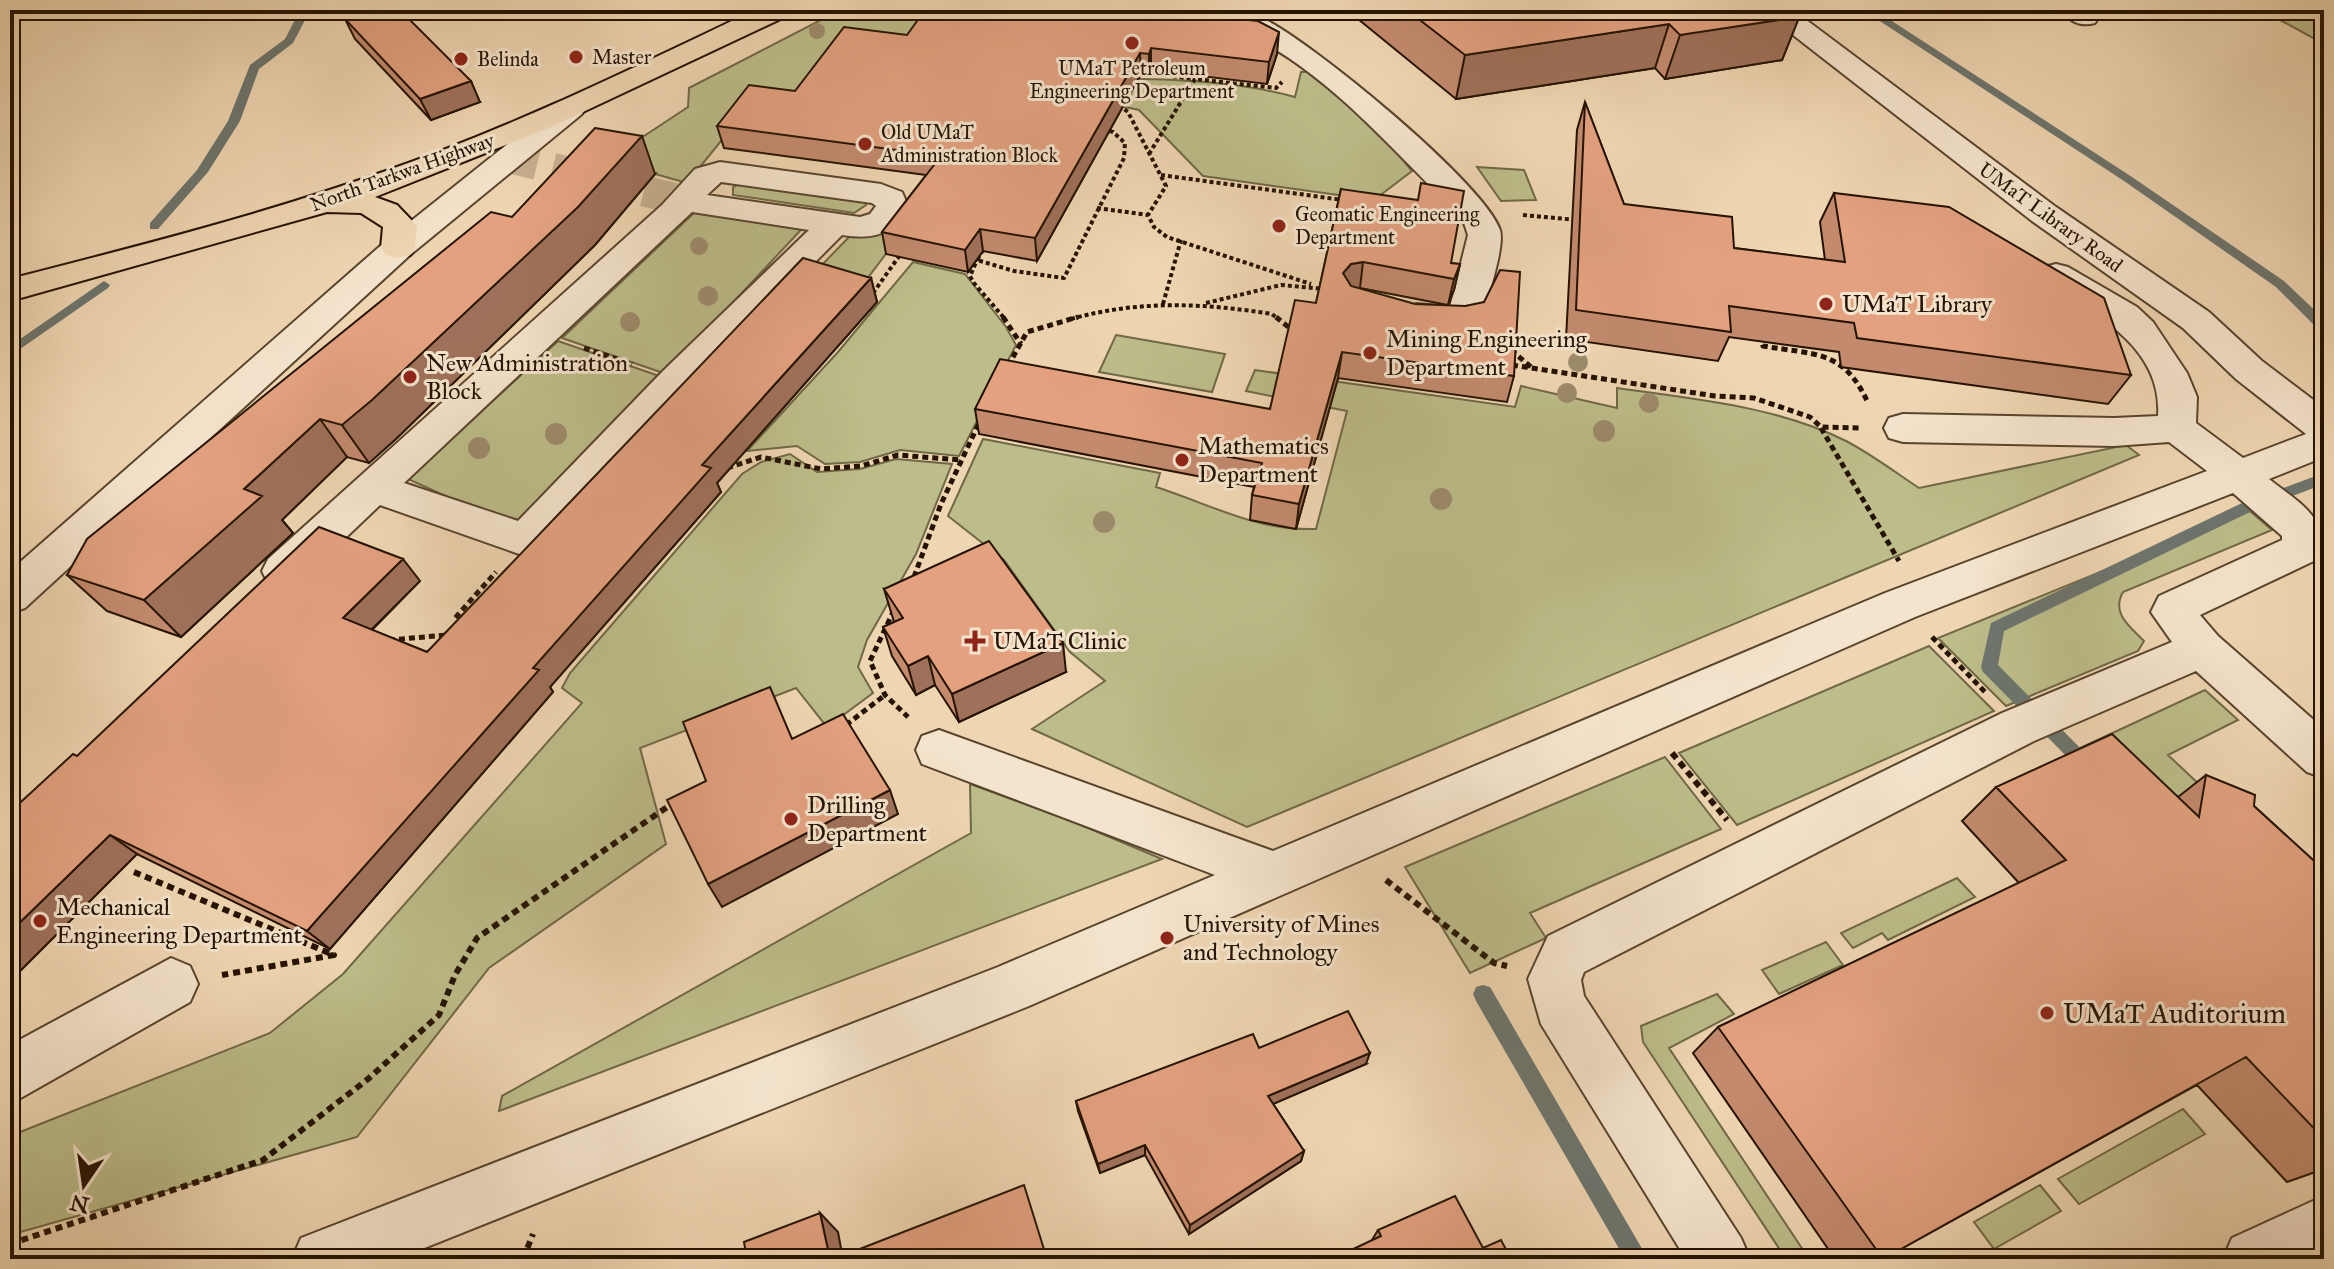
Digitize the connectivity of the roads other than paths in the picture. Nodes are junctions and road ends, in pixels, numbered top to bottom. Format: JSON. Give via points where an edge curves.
{"nodes":[{"id":1,"x":777,"y":10,"type":"edge"},
{"id":2,"x":1217,"y":10,"type":"edge"},
{"id":3,"x":1775,"y":10,"type":"edge"},
{"id":4,"x":571,"y":108,"type":"junction"},
{"id":5,"x":684,"y":201,"type":"junction"},
{"id":6,"x":314,"y":205,"type":"junction"},
{"id":7,"x":834,"y":224,"type":"junction"},
{"id":8,"x":398,"y":248,"type":"junction"},
{"id":9,"x":2021,"y":254,"type":"edge"},
{"id":10,"x":10,"y":290,"type":"edge"},
{"id":11,"x":1360,"y":301,"type":"edge"},
{"id":12,"x":1890,"y":428,"type":"road end"},
{"id":13,"x":2176,"y":428,"type":"junction"},
{"id":14,"x":2324,"y":428,"type":"edge"},
{"id":15,"x":2324,"y":442,"type":"edge"},
{"id":16,"x":2236,"y":474,"type":"junction"},
{"id":17,"x":372,"y":487,"type":"junction"},
{"id":18,"x":258,"y":595,"type":"edge"},
{"id":19,"x":10,"y":596,"type":"edge"},
{"id":20,"x":2202,"y":649,"type":"junction"},
{"id":21,"x":939,"y":750,"type":"road end"},
{"id":22,"x":2324,"y":758,"type":"edge"},
{"id":23,"x":1275,"y":875,"type":"junction"},
{"id":24,"x":171,"y":984,"type":"road end"},
{"id":25,"x":10,"y":1076,"type":"edge"},
{"id":26,"x":2324,"y":1226,"type":"edge"},
{"id":27,"x":322,"y":1259,"type":"edge"},
{"id":28,"x":1720,"y":1259,"type":"edge"},
{"id":29,"x":2253,"y":1259,"type":"edge"}],
"edges":[{"from":1,"to":4,"type":"main road","name":"North Tarkwa Highway"},
{"from":2,"to":11,"type":"street","via":[[1273,32],[1307,56],[1477,213],[1485,235],[1462,318],[1417,316]]},
{"from":3,"to":14,"type":"street","name":"UMaT Library Road","via":[[2044,214],[2196,320],[2249,370]]},
{"from":4,"to":6,"type":"main road","name":"North Tarkwa Highway","via":[[395,179]]},
{"from":4,"to":8,"type":"street"},
{"from":5,"to":7,"type":"street"},
{"from":5,"to":7,"type":"street","via":[[706,176],[720,172],[890,199],[892,206],[872,227]]},
{"from":5,"to":17,"type":"street"},
{"from":6,"to":8,"type":"main road","via":[[353,202],[383,210],[400,226]]},
{"from":6,"to":10,"type":"main road","name":"North Tarkwa Highway"},
{"from":7,"to":17,"type":"street","via":[[525,540]]},
{"from":8,"to":19,"type":"street"},
{"from":9,"to":13,"type":"street","via":[[2124,315],[2140,330],[2178,397]]},
{"from":12,"to":13,"type":"street"},
{"from":13,"to":16,"type":"street"},
{"from":15,"to":16,"type":"street"},
{"from":16,"to":20,"type":"street","via":[[2304,531],[2305,540],[2301,549],[2174,608],[2176,620]]},
{"from":16,"to":23,"type":"street","via":[[1900,605]]},
{"from":17,"to":18,"type":"street"},
{"from":20,"to":22,"type":"street"},
{"from":20,"to":28,"type":"street","via":[[2018,727],[1566,954],[1554,979],[1560,1006]]},
{"from":21,"to":23,"type":"street"},
{"from":23,"to":27,"type":"street","via":[[1010,988]]},
{"from":24,"to":25,"type":"street"},
{"from":26,"to":29,"type":"street"}]}
